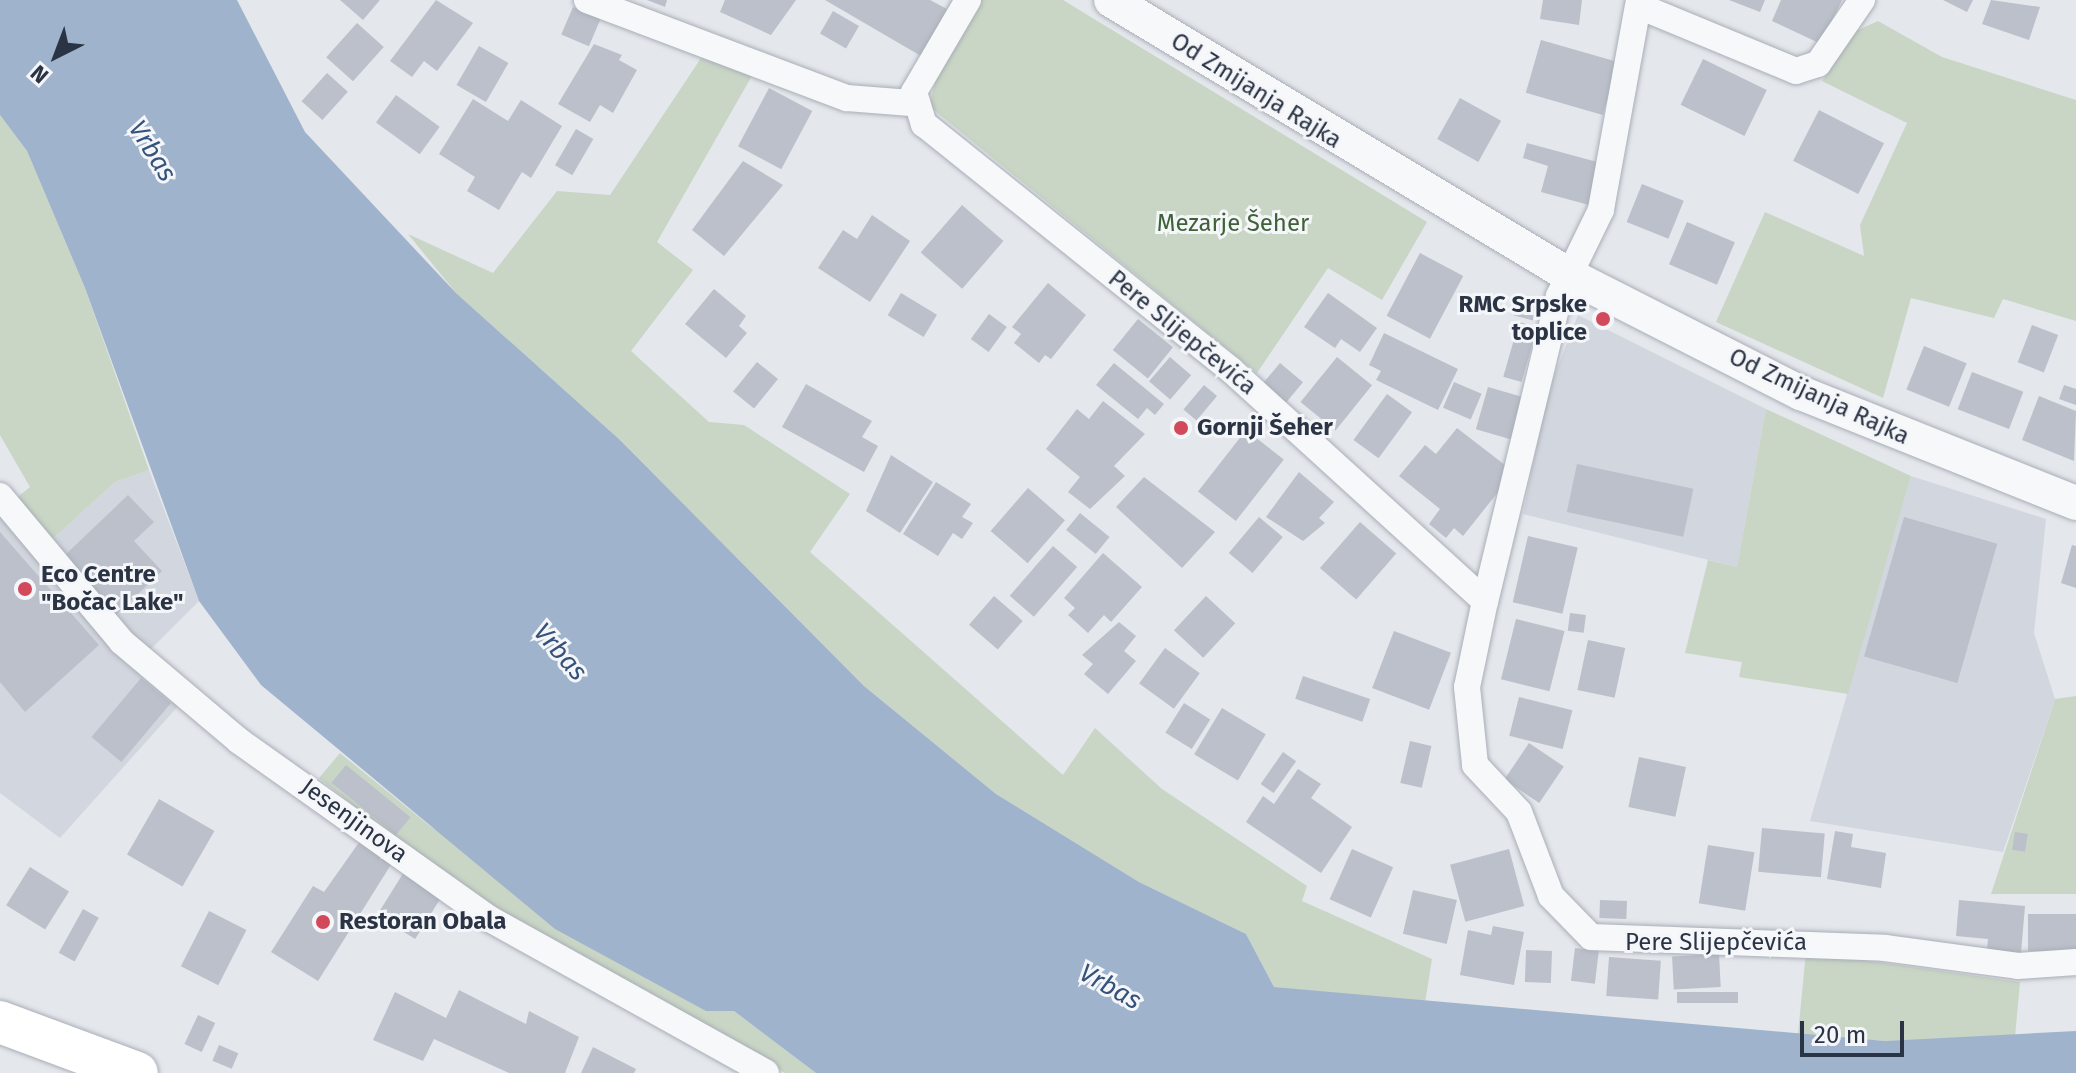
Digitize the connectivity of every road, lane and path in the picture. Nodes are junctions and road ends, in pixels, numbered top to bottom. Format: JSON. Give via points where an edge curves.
{"nodes":[{"id":1,"x":587,"y":0,"type":"edge"},
{"id":2,"x":968,"y":0,"type":"edge"},
{"id":3,"x":1111,"y":0,"type":"edge"},
{"id":4,"x":1862,"y":0,"type":"edge"},
{"id":5,"x":1639,"y":3,"type":"edge"},
{"id":6,"x":911,"y":103,"type":"junction"},
{"id":7,"x":1569,"y":275,"type":"junction"},
{"id":8,"x":0,"y":496,"type":"edge"},
{"id":9,"x":2076,"y":503,"type":"edge"},
{"id":10,"x":1485,"y":601,"type":"junction"},
{"id":11,"x":2076,"y":962,"type":"edge"},
{"id":12,"x":0,"y":1022,"type":"edge"},
{"id":13,"x":137,"y":1073,"type":"edge"},
{"id":14,"x":766,"y":1073,"type":"edge"}],
"edges":[{"from":1,"to":6,"type":"street","via":[[847,98]]},
{"from":2,"to":6,"type":"street"},
{"from":3,"to":7,"type":"street","name":"Od Zmijanja Rajka"},
{"from":4,"to":5,"type":"street","via":[[1818,64],[1796,71]]},
{"from":5,"to":7,"type":"street","via":[[1601,210]]},
{"from":6,"to":10,"type":"street","name":"Pere Slijepčevića","via":[[937,137],[1231,370]]},
{"from":7,"to":9,"type":"street","name":"Od Zmijanja Rajka","via":[[1801,393]]},
{"from":7,"to":10,"type":"street","name":"Pere Slijepčevića"},
{"from":8,"to":14,"type":"street","name":"Jesenjinova","via":[[122,642],[239,741],[500,926]]},
{"from":10,"to":11,"type":"street","name":"Pere Slijepčevića","via":[[1467,687],[1469,751],[1484,779],[1519,812],[1551,896],[1591,937],[1885,948],[2018,966]]},
{"from":12,"to":13,"type":"main road"}]}
